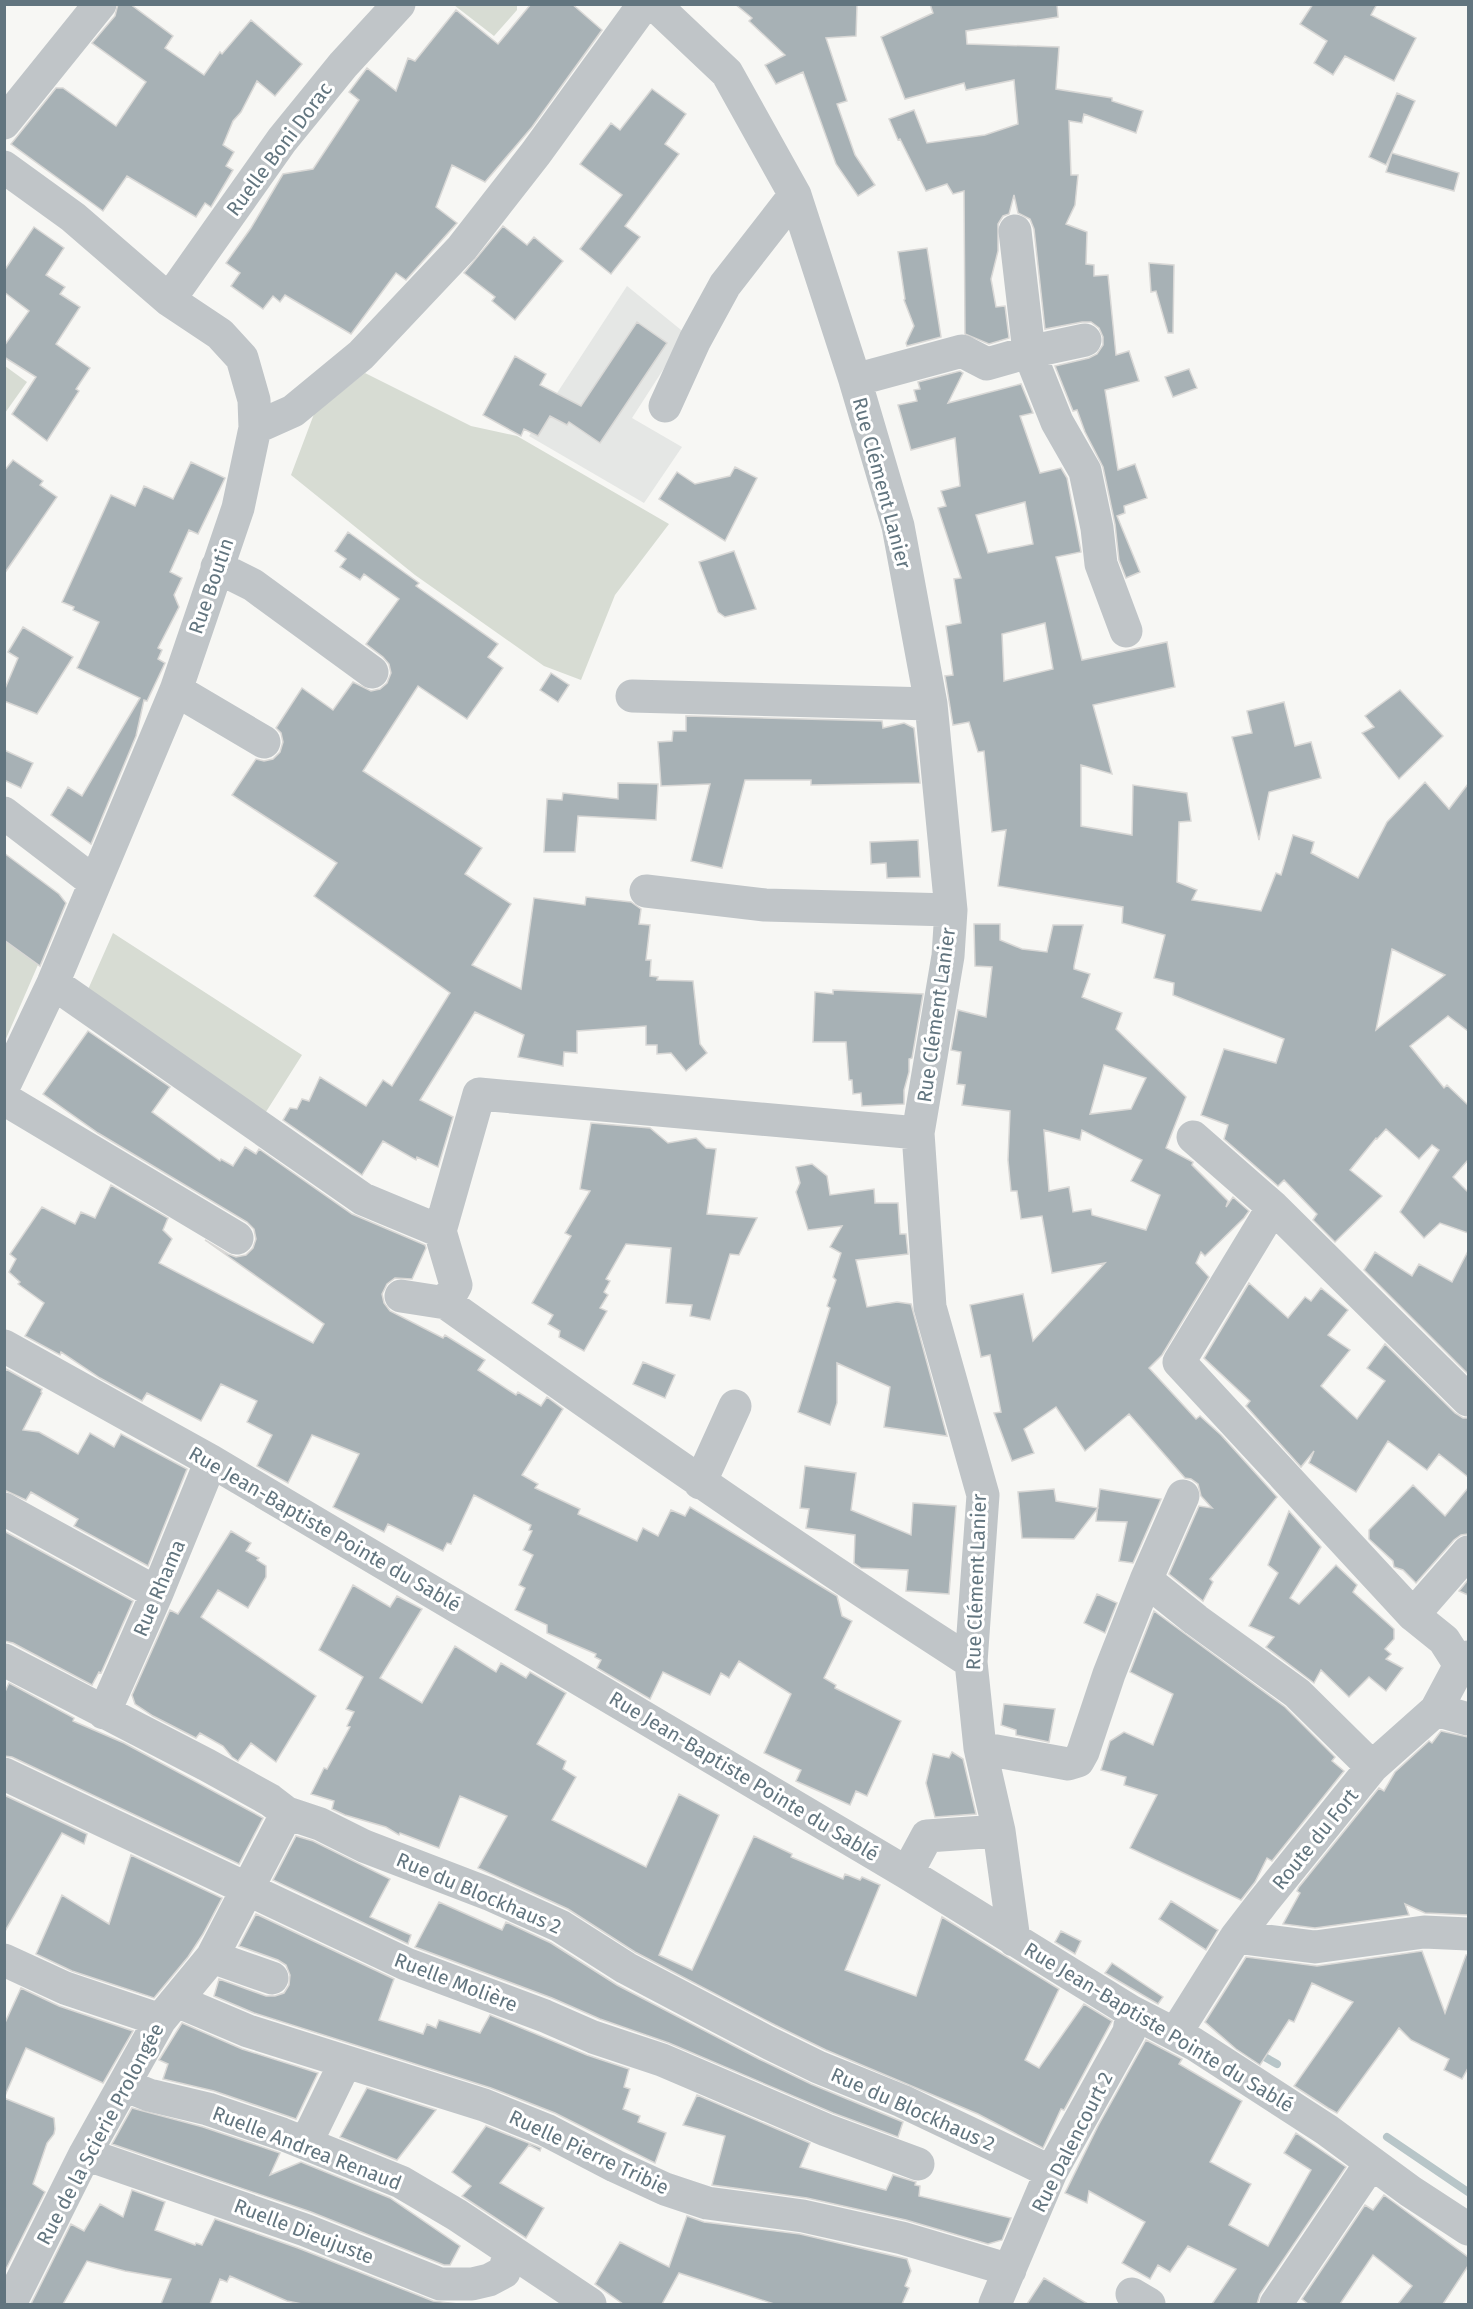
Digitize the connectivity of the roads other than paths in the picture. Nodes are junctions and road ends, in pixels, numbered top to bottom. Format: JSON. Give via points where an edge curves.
{"nodes":[{"id":1,"x":99,"y":4,"type":"edge"},
{"id":2,"x":399,"y":4,"type":"edge"},
{"id":3,"x":644,"y":4,"type":"edge"},
{"id":4,"x":654,"y":4,"type":"edge"},
{"id":5,"x":4,"y":123,"type":"edge"},
{"id":6,"x":4,"y":167,"type":"edge"},
{"id":7,"x":795,"y":195,"type":"junction"},
{"id":8,"x":1015,"y":231,"type":"dead end"},
{"id":9,"x":169,"y":300,"type":"junction"},
{"id":10,"x":1085,"y":340,"type":"dead end"},
{"id":11,"x":1029,"y":352,"type":"junction"},
{"id":12,"x":855,"y":380,"type":"junction"},
{"id":13,"x":664,"y":406,"type":"dead end"},
{"id":14,"x":255,"y":428,"type":"junction"},
{"id":15,"x":217,"y":567,"type":"junction"},
{"id":16,"x":1126,"y":631,"type":"dead end"},
{"id":17,"x":372,"y":672,"type":"dead end"},
{"id":18,"x":176,"y":690,"type":"junction"},
{"id":19,"x":632,"y":696,"type":"dead end"},
{"id":20,"x":931,"y":704,"type":"junction"},
{"id":21,"x":264,"y":742,"type":"dead end"},
{"id":22,"x":4,"y":813,"type":"edge"},
{"id":23,"x":94,"y":882,"type":"junction"},
{"id":24,"x":646,"y":891,"type":"dead end"},
{"id":25,"x":951,"y":910,"type":"junction"},
{"id":26,"x":53,"y":983,"type":"junction"},
{"id":27,"x":13,"y":1046,"type":"edge"},
{"id":28,"x":4,"y":1086,"type":"edge"},
{"id":29,"x":4,"y":1099,"type":"edge"},
{"id":30,"x":918,"y":1133,"type":"junction"},
{"id":31,"x":1193,"y":1137,"type":"dead end"},
{"id":32,"x":1273,"y":1207,"type":"junction"},
{"id":33,"x":440,"y":1231,"type":"junction"},
{"id":34,"x":237,"y":1238,"type":"dead end"},
{"id":35,"x":401,"y":1296,"type":"dead end"},
{"id":36,"x":446,"y":1303,"type":"junction"},
{"id":37,"x":4,"y":1346,"type":"edge"},
{"id":38,"x":1468,"y":1400,"type":"edge"},
{"id":39,"x":735,"y":1406,"type":"dead end"},
{"id":40,"x":211,"y":1461,"type":"junction"},
{"id":41,"x":700,"y":1483,"type":"junction"},
{"id":42,"x":1183,"y":1496,"type":"dead end"},
{"id":43,"x":4,"y":1509,"type":"edge"},
{"id":44,"x":1468,"y":1552,"type":"edge"},
{"id":45,"x":1146,"y":1580,"type":"junction"},
{"id":46,"x":157,"y":1593,"type":"junction"},
{"id":47,"x":1413,"y":1615,"type":"junction"},
{"id":48,"x":4,"y":1660,"type":"edge"},
{"id":49,"x":1464,"y":1661,"type":"edge"},
{"id":50,"x":971,"y":1662,"type":"junction"},
{"id":51,"x":1436,"y":1710,"type":"junction"},
{"id":52,"x":104,"y":1713,"type":"junction"},
{"id":53,"x":1468,"y":1719,"type":"edge"},
{"id":54,"x":980,"y":1748,"type":"junction"},
{"id":55,"x":1372,"y":1767,"type":"junction"},
{"id":56,"x":4,"y":1774,"type":"edge"},
{"id":57,"x":287,"y":1813,"type":"junction"},
{"id":58,"x":999,"y":1831,"type":"junction"},
{"id":59,"x":907,"y":1873,"type":"junction"},
{"id":60,"x":247,"y":1890,"type":"junction"},
{"id":61,"x":1468,"y":1934,"type":"edge"},
{"id":62,"x":1236,"y":1937,"type":"junction"},
{"id":63,"x":1014,"y":1940,"type":"junction"},
{"id":64,"x":212,"y":1957,"type":"junction"},
{"id":65,"x":4,"y":1960,"type":"edge"},
{"id":66,"x":272,"y":1978,"type":"dead end"},
{"id":67,"x":168,"y":2010,"type":"junction"},
{"id":68,"x":1132,"y":2012,"type":"junction"},
{"id":69,"x":1175,"y":2034,"type":"junction"},
{"id":70,"x":345,"y":2063,"type":"junction"},
{"id":71,"x":124,"y":2085,"type":"junction"},
{"id":72,"x":306,"y":2143,"type":"junction"},
{"id":73,"x":85,"y":2154,"type":"junction"},
{"id":74,"x":1371,"y":2163,"type":"junction"},
{"id":75,"x":918,"y":2164,"type":"dead end"},
{"id":76,"x":1051,"y":2172,"type":"junction"},
{"id":77,"x":1468,"y":2228,"type":"edge"},
{"id":78,"x":510,"y":2252,"type":"junction"},
{"id":79,"x":1010,"y":2270,"type":"junction"},
{"id":80,"x":10,"y":2304,"type":"edge"},
{"id":81,"x":590,"y":2304,"type":"edge"},
{"id":82,"x":995,"y":2304,"type":"edge"},
{"id":83,"x":1276,"y":2304,"type":"edge"}],
"edges":[{"from":1,"to":5,"type":"street"},
{"from":2,"to":9,"type":"street","name":"Ruelle Boni Dorac","via":[[282,141]]},
{"from":3,"to":14,"type":"street","via":[[462,249],[361,355],[293,411]]},
{"from":4,"to":7,"type":"street","name":"Rue Clément Lanier","via":[[727,73]]},
{"from":6,"to":9,"type":"street","name":"Rue Boutin","via":[[73,217]]},
{"from":7,"to":12,"type":"street","name":"Rue Clément Lanier"},
{"from":7,"to":13,"type":"street","via":[[725,285]]},
{"from":8,"to":11,"type":"street"},
{"from":9,"to":14,"type":"street","name":"Rue Boutin","via":[[220,334],[242,358],[254,400]]},
{"from":10,"to":11,"type":"street"},
{"from":11,"to":12,"type":"street","via":[[987,364],[962,351]]},
{"from":11,"to":16,"type":"street","via":[[1057,422],[1085,471],[1101,564]]},
{"from":12,"to":20,"type":"street","name":"Rue Clément Lanier","via":[[898,526]]},
{"from":14,"to":15,"type":"street","name":"Rue Boutin","via":[[238,508]]},
{"from":15,"to":17,"type":"street","via":[[253,585]]},
{"from":15,"to":18,"type":"street","name":"Rue Boutin"},
{"from":18,"to":21,"type":"street"},
{"from":18,"to":23,"type":"street","name":"Rue Boutin"},
{"from":19,"to":20,"type":"street"},
{"from":20,"to":25,"type":"street","name":"Rue Clément Lanier"},
{"from":22,"to":23,"type":"street"},
{"from":23,"to":26,"type":"street","name":"Rue Boutin"},
{"from":24,"to":25,"type":"street","via":[[765,905]]},
{"from":25,"to":30,"type":"street","name":"Rue Clément Lanier","via":[[948,956]]},
{"from":26,"to":27,"type":"street","name":"Rue Boutin"},
{"from":26,"to":33,"type":"street","via":[[363,1199]]},
{"from":27,"to":28,"type":"street","name":"Rue Boutin"},
{"from":29,"to":34,"type":"street"},
{"from":30,"to":33,"type":"street","via":[[479,1094]]},
{"from":30,"to":50,"type":"street","name":"Rue Clément Lanier","via":[[930,1307],[983,1495]]},
{"from":31,"to":32,"type":"street"},
{"from":32,"to":38,"type":"street"},
{"from":32,"to":47,"type":"street","via":[[1179,1362]]},
{"from":33,"to":36,"type":"street","via":[[456,1285]]},
{"from":35,"to":36,"type":"street"},
{"from":36,"to":41,"type":"street"},
{"from":37,"to":40,"type":"street","name":"Rue Jean-Baptiste Pointe du Sablé"},
{"from":39,"to":41,"type":"street"},
{"from":40,"to":46,"type":"street","name":"Rue Rhama"},
{"from":40,"to":59,"type":"street","name":"Rue Jean-Baptiste Pointe du Sablé"},
{"from":41,"to":50,"type":"street"},
{"from":42,"to":45,"type":"street"},
{"from":43,"to":46,"type":"street"},
{"from":44,"to":47,"type":"street"},
{"from":45,"to":54,"type":"street","via":[[1078,1761],[1068,1764]]},
{"from":45,"to":55,"type":"street","via":[[1297,1693]]},
{"from":46,"to":52,"type":"street","name":"Rue Rhama"},
{"from":47,"to":49,"type":"street"},
{"from":48,"to":52,"type":"street","name":"Rue du Blockhaus 2"},
{"from":49,"to":51,"type":"street","name":"Route du Fort"},
{"from":50,"to":54,"type":"street","name":"Rue Clément Lanier"},
{"from":51,"to":53,"type":"street"},
{"from":51,"to":55,"type":"street","name":"Route du Fort"},
{"from":52,"to":57,"type":"street","name":"Rue du Blockhaus 2","via":[[207,1765]]},
{"from":54,"to":58,"type":"street","name":"Rue Clément Lanier"},
{"from":55,"to":62,"type":"street","name":"Route du Fort"},
{"from":56,"to":60,"type":"street","name":"Ruelle Molière"},
{"from":57,"to":60,"type":"street","name":"Rue de la Scierie Prolongée"},
{"from":57,"to":76,"type":"street","name":"Rue du Blockhaus 2","via":[[560,1926],[626,1968],[767,2042]]},
{"from":58,"to":59,"type":"street","via":[[927,1836]]},
{"from":58,"to":63,"type":"street","name":"Rue Clément Lanier"},
{"from":59,"to":63,"type":"street","name":"Rue Jean-Baptiste Pointe du Sablé"},
{"from":60,"to":64,"type":"street","name":"Rue de la Scierie Prolongée"},
{"from":60,"to":75,"type":"street","name":"Ruelle Molière","via":[[406,1964],[662,2060],[826,2130]]},
{"from":61,"to":62,"type":"street","via":[[1424,1932],[1315,1947]]},
{"from":62,"to":69,"type":"street","name":"Route du Fort"},
{"from":63,"to":68,"type":"street","name":"Rue Jean-Baptiste Pointe du Sablé"},
{"from":64,"to":66,"type":"street"},
{"from":64,"to":67,"type":"street","name":"Rue de la Scierie Prolongée"},
{"from":65,"to":67,"type":"street","name":"Ruelle Pierre Tribie","via":[[66,1988]]},
{"from":67,"to":70,"type":"street","name":"Ruelle Pierre Tribie"},
{"from":67,"to":71,"type":"street","name":"Rue de la Scierie Prolongée"},
{"from":68,"to":69,"type":"street","name":"Rue Jean-Baptiste Pointe du Sablé"},
{"from":68,"to":76,"type":"street","name":"Rue Dalencourt 2","via":[[1129,2032]]},
{"from":69,"to":74,"type":"street","name":"Rue Jean-Baptiste Pointe du Sablé","via":[[1280,2099]]},
{"from":70,"to":72,"type":"street"},
{"from":70,"to":79,"type":"street","name":"Ruelle Pierre Tribie","via":[[484,2105],[546,2130],[665,2189],[708,2203],[803,2216],[902,2238]]},
{"from":71,"to":72,"type":"street","name":"Ruelle Andrea Renaud"},
{"from":71,"to":73,"type":"street","name":"Rue de la Scierie Prolongée"},
{"from":72,"to":78,"type":"street","name":"Ruelle Andrea Renaud","via":[[401,2182]]},
{"from":73,"to":78,"type":"street","name":"Ruelle Dieujuste","via":[[305,2230],[441,2284],[489,2280],[504,2272]]},
{"from":73,"to":80,"type":"street","name":"Rue de la Scierie Prolongée"},
{"from":74,"to":77,"type":"street","name":"Rue Jean-Baptiste Pointe du Sablé"},
{"from":74,"to":83,"type":"street"},
{"from":76,"to":79,"type":"street","name":"Rue Dalencourt 2"},
{"from":78,"to":81,"type":"street","name":"Ruelle Andrea Renaud"},
{"from":79,"to":82,"type":"street","name":"Rue Dalencourt 2"}]}
